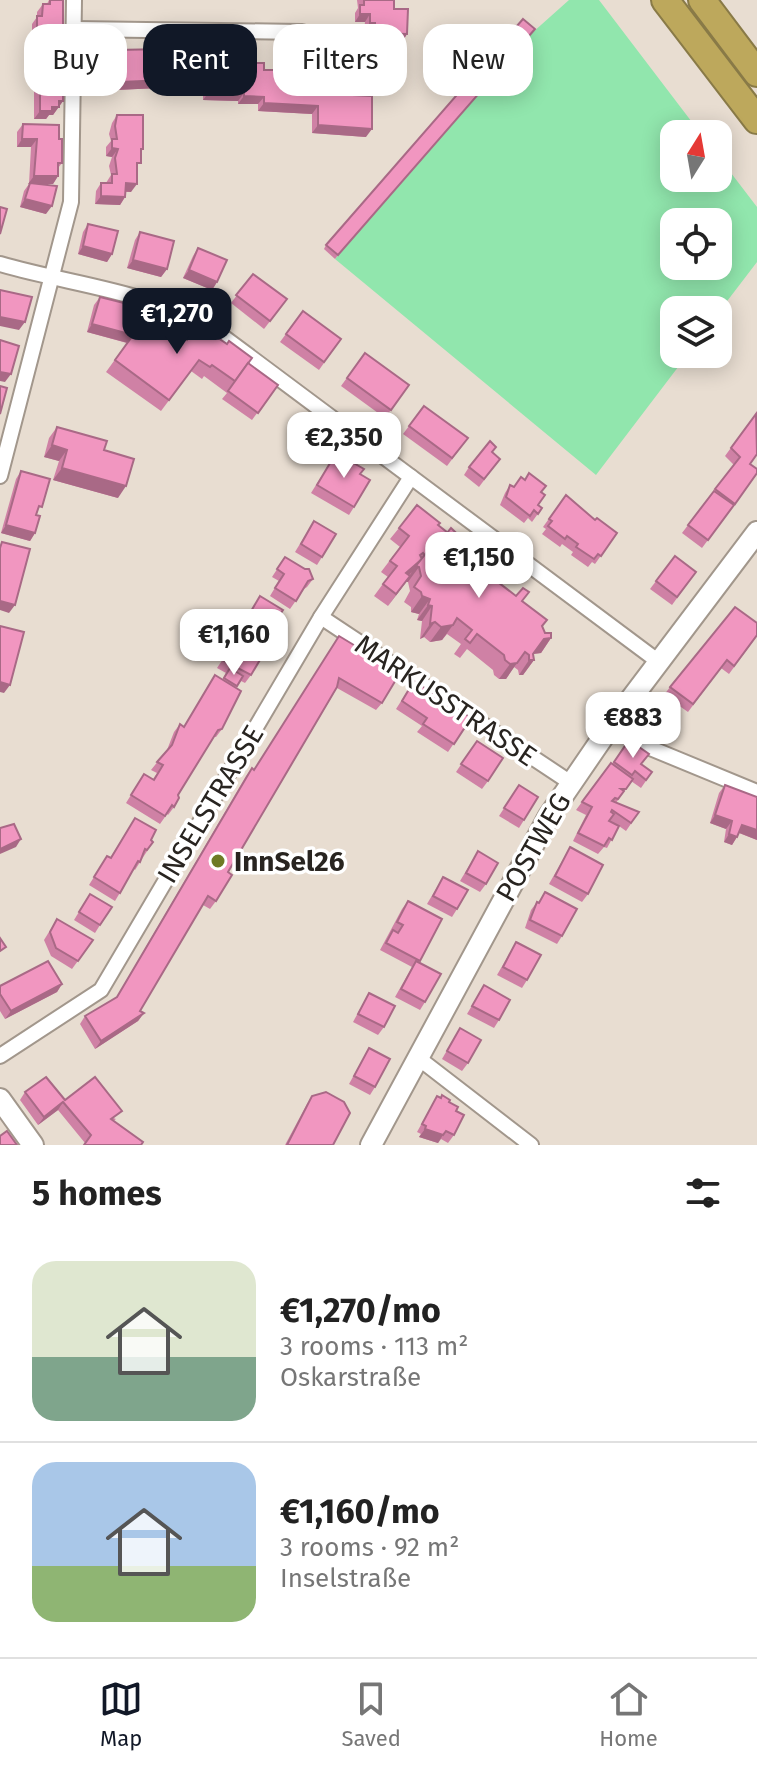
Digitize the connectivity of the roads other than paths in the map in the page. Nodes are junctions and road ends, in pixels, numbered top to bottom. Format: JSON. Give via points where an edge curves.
{"nodes":[{"id":1,"x":74,"y":0,"type":"edge"},
{"id":2,"x":665,"y":0,"type":"edge"},
{"id":3,"x":702,"y":0,"type":"edge"},
{"id":4,"x":74,"y":24,"type":"edge"},
{"id":5,"x":127,"y":30,"type":"edge"},
{"id":6,"x":273,"y":32,"type":"edge"},
{"id":7,"x":757,"y":73,"type":"edge"},
{"id":8,"x":73,"y":96,"type":"edge"},
{"id":9,"x":757,"y":120,"type":"edge"},
{"id":10,"x":0,"y":264,"type":"edge"},
{"id":11,"x":53,"y":276,"type":"junction"},
{"id":12,"x":0,"y":476,"type":"edge"},
{"id":13,"x":411,"y":477,"type":"junction"},
{"id":14,"x":757,"y":532,"type":"edge"},
{"id":15,"x":321,"y":617,"type":"junction"},
{"id":16,"x":659,"y":662,"type":"junction"},
{"id":17,"x":612,"y":724,"type":"junction"},
{"id":18,"x":571,"y":783,"type":"junction"},
{"id":19,"x":757,"y":792,"type":"edge"},
{"id":20,"x":0,"y":1056,"type":"edge"},
{"id":21,"x":417,"y":1057,"type":"junction"},
{"id":22,"x":0,"y":1099,"type":"edge"},
{"id":23,"x":33,"y":1145,"type":"edge"},
{"id":24,"x":371,"y":1145,"type":"edge"},
{"id":25,"x":531,"y":1145,"type":"edge"}],
"edges":[{"from":1,"to":4,"type":"street"},
{"from":2,"to":9,"type":"highway"},
{"from":3,"to":7,"type":"highway"},
{"from":5,"to":6,"type":"street"},
{"from":8,"to":11,"type":"street","via":[[71,202]]},
{"from":10,"to":11,"type":"street"},
{"from":11,"to":12,"type":"street"},
{"from":11,"to":13,"type":"street","via":[[190,315]]},
{"from":13,"to":15,"type":"street","name":"INSELSTRASSE"},
{"from":13,"to":16,"type":"street"},
{"from":14,"to":16,"type":"main road","name":"POSTWEG"},
{"from":15,"to":18,"type":"street","name":"MARKUSSTRASSE"},
{"from":15,"to":20,"type":"street","name":"INSELSTRASSE","via":[[101,990]]},
{"from":16,"to":17,"type":"main road","name":"POSTWEG"},
{"from":17,"to":18,"type":"main road","name":"POSTWEG"},
{"from":17,"to":19,"type":"street","via":[[643,745]]},
{"from":18,"to":21,"type":"main road","name":"POSTWEG"},
{"from":21,"to":24,"type":"main road","name":"POSTWEG"},
{"from":21,"to":25,"type":"street"},
{"from":22,"to":23,"type":"main road"}]}
